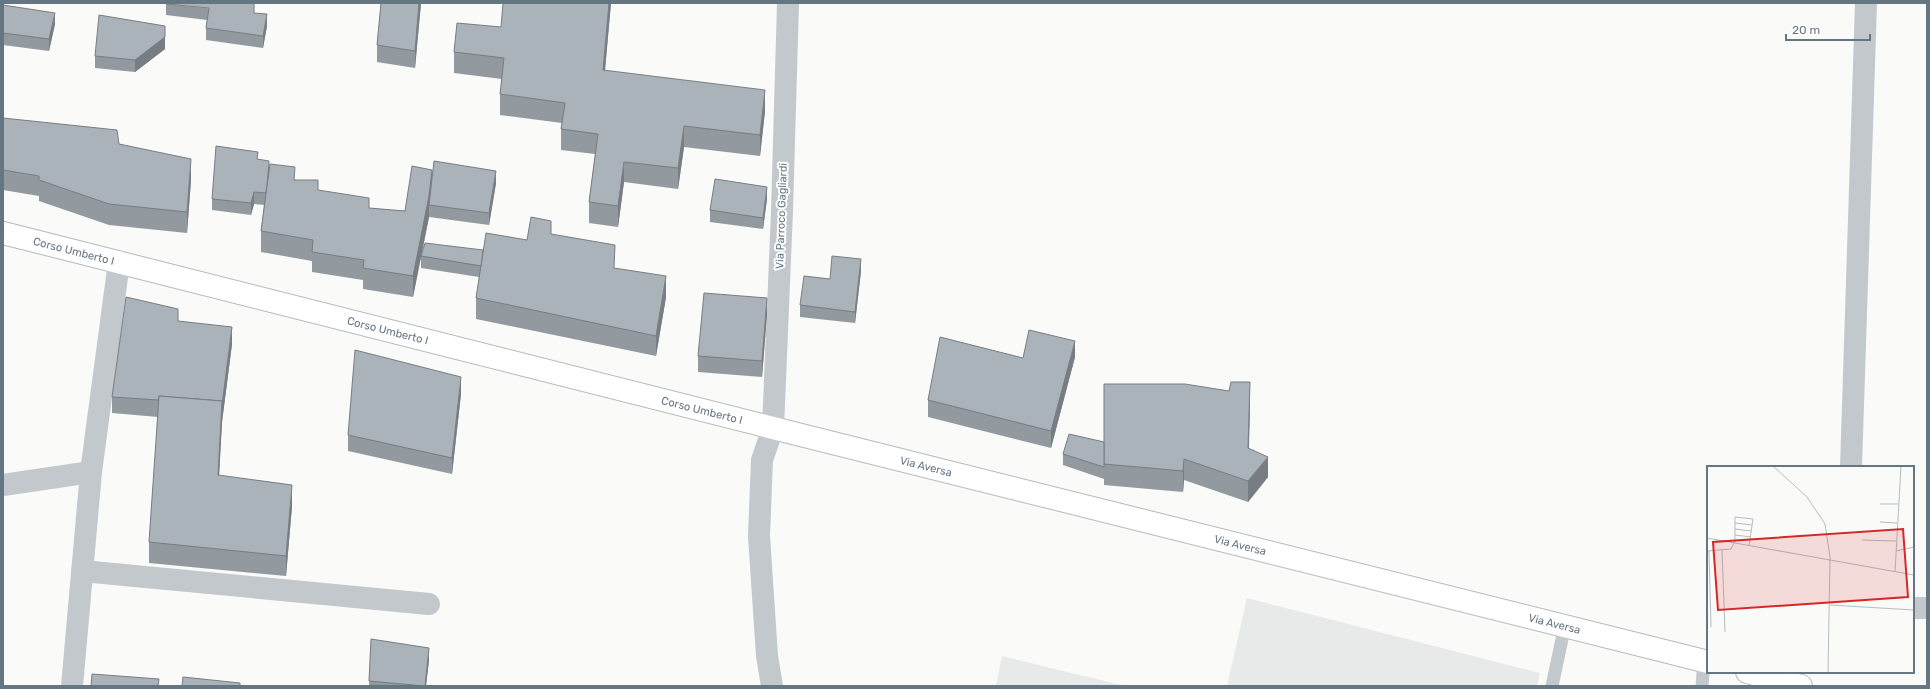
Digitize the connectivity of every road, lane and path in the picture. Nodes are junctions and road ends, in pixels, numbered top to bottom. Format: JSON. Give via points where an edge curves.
{"nodes":[{"id":1,"x":788,"y":3,"type":"edge"},
{"id":2,"x":1866,"y":3,"type":"edge"},
{"id":3,"x":3,"y":233,"type":"edge"},
{"id":4,"x":119,"y":262,"type":"junction"},
{"id":5,"x":773,"y":428,"type":"junction"},
{"id":6,"x":1851,"y":466,"type":"edge"},
{"id":7,"x":91,"y":472,"type":"junction"},
{"id":8,"x":3,"y":485,"type":"edge"},
{"id":9,"x":82,"y":571,"type":"junction"},
{"id":10,"x":429,"y":604,"type":"dead end"},
{"id":11,"x":1914,"y":608,"type":"edge"},
{"id":12,"x":1927,"y":608,"type":"edge"},
{"id":13,"x":1565,"y":625,"type":"junction"},
{"id":14,"x":1706,"y":661,"type":"edge"},
{"id":15,"x":1751,"y":673,"type":"edge"},
{"id":16,"x":72,"y":686,"type":"edge"},
{"id":17,"x":772,"y":686,"type":"edge"},
{"id":18,"x":1552,"y":686,"type":"edge"},
{"id":19,"x":1702,"y":686,"type":"edge"},
{"id":20,"x":1801,"y":686,"type":"edge"}],
"edges":[{"from":1,"to":5,"type":"street","name":"Via Parroco Gagliardi"},
{"from":2,"to":6,"type":"street"},
{"from":3,"to":4,"type":"main road","name":"Corso Umberto I"},
{"from":4,"to":5,"type":"main road","name":"Corso Umberto I"},
{"from":4,"to":7,"type":"street"},
{"from":5,"to":13,"type":"main road","name":"Via Aversa"},
{"from":5,"to":17,"type":"street","name":"Via Parroco Gagliardi","via":[[762,460],[759,536],[767,656]]},
{"from":7,"to":8,"type":"street"},
{"from":7,"to":9,"type":"street"},
{"from":9,"to":10,"type":"street"},
{"from":9,"to":16,"type":"street"},
{"from":11,"to":12,"type":"street"},
{"from":13,"to":14,"type":"main road","name":"Via Aversa"},
{"from":13,"to":18,"type":"lane"},
{"from":14,"to":19,"type":"lane"},
{"from":15,"to":20,"type":"main road"}]}
